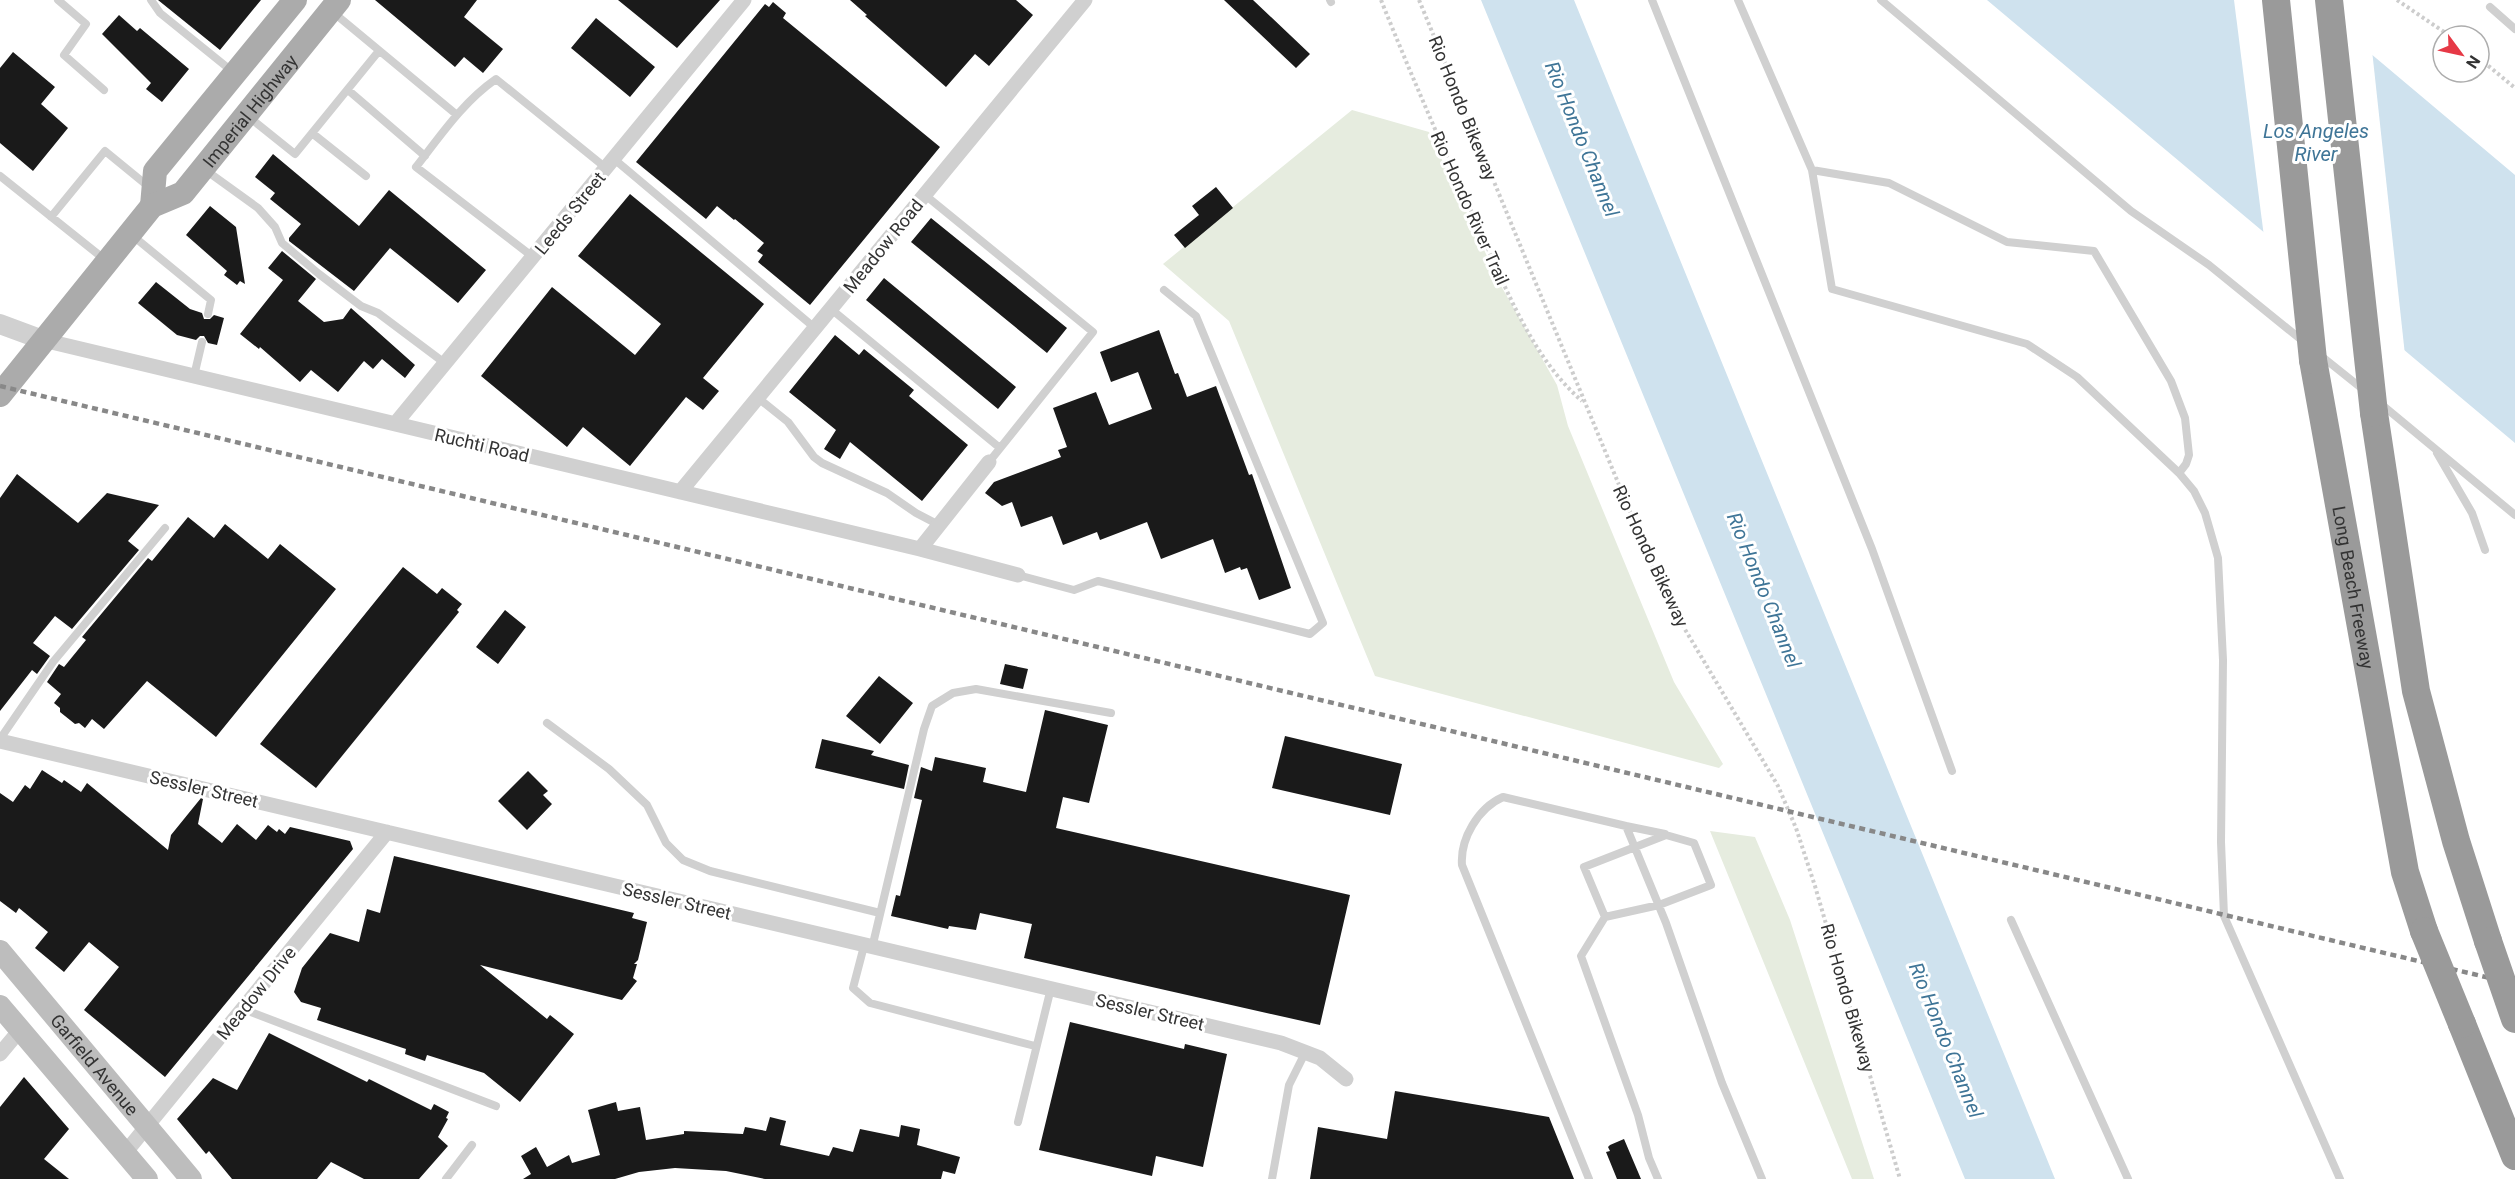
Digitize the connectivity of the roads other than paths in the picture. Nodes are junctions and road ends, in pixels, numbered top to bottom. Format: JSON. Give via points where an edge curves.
{"nodes":[{"id":1,"x":58,"y":0,"type":"edge"},
{"id":2,"x":151,"y":0,"type":"edge"},
{"id":3,"x":295,"y":0,"type":"edge"},
{"id":4,"x":744,"y":0,"type":"edge"},
{"id":5,"x":1084,"y":0,"type":"edge"},
{"id":6,"x":1652,"y":0,"type":"edge"},
{"id":7,"x":1738,"y":0,"type":"edge"},
{"id":8,"x":1881,"y":0,"type":"edge"},
{"id":9,"x":2276,"y":0,"type":"edge"},
{"id":10,"x":2329,"y":0,"type":"edge"},
{"id":11,"x":335,"y":5,"type":"edge"},
{"id":12,"x":2490,"y":7,"type":"dead end"},
{"id":13,"x":2515,"y":28,"type":"edge"},
{"id":14,"x":378,"y":52,"type":"junction"},
{"id":15,"x":234,"y":74,"type":"junction"},
{"id":16,"x":104,"y":90,"type":"dead end"},
{"id":17,"x":348,"y":90,"type":"junction"},
{"id":18,"x":246,"y":114,"type":"junction"},
{"id":19,"x":457,"y":116,"type":"junction"},
{"id":20,"x":312,"y":133,"type":"junction"},
{"id":21,"x":425,"y":156,"type":"junction"},
{"id":22,"x":610,"y":163,"type":"junction"},
{"id":23,"x":203,"y":168,"type":"junction"},
{"id":24,"x":1812,"y":170,"type":"junction"},
{"id":25,"x":0,"y":176,"type":"edge"},
{"id":26,"x":366,"y":176,"type":"dead end"},
{"id":27,"x":925,"y":195,"type":"junction"},
{"id":28,"x":152,"y":198,"type":"junction"},
{"id":29,"x":51,"y":217,"type":"junction"},
{"id":30,"x":130,"y":234,"type":"junction"},
{"id":31,"x":533,"y":257,"type":"junction"},
{"id":32,"x":107,"y":261,"type":"junction"},
{"id":33,"x":1164,"y":290,"type":"dead end"},
{"id":34,"x":831,"y":309,"type":"junction"},
{"id":35,"x":208,"y":314,"type":"dead end"},
{"id":36,"x":0,"y":324,"type":"edge"},
{"id":37,"x":815,"y":328,"type":"junction"},
{"id":38,"x":43,"y":340,"type":"junction"},
{"id":39,"x":202,"y":342,"type":"dead end"},
{"id":40,"x":446,"y":364,"type":"junction"},
{"id":41,"x":194,"y":376,"type":"junction"},
{"id":42,"x":0,"y":395,"type":"edge"},
{"id":43,"x":758,"y":398,"type":"junction"},
{"id":44,"x":395,"y":424,"type":"junction"},
{"id":45,"x":2434,"y":447,"type":"junction"},
{"id":46,"x":1000,"y":448,"type":"junction"},
{"id":47,"x":988,"y":462,"type":"joint"},
{"id":48,"x":2179,"y":473,"type":"junction"},
{"id":49,"x":680,"y":492,"type":"junction"},
{"id":50,"x":2515,"y":515,"type":"edge"},
{"id":51,"x":939,"y":525,"type":"junction"},
{"id":52,"x":165,"y":528,"type":"dead end"},
{"id":53,"x":920,"y":549,"type":"junction"},
{"id":54,"x":2485,"y":550,"type":"dead end"},
{"id":55,"x":1018,"y":575,"type":"joint"},
{"id":56,"x":1111,"y":713,"type":"dead end"},
{"id":57,"x":547,"y":723,"type":"dead end"},
{"id":58,"x":0,"y":740,"type":"edge"},
{"id":59,"x":1952,"y":771,"type":"dead end"},
{"id":60,"x":1626,"y":826,"type":"junction"},
{"id":61,"x":387,"y":832,"type":"junction"},
{"id":62,"x":1666,"y":835,"type":"junction"},
{"id":63,"x":1635,"y":847,"type":"junction"},
{"id":64,"x":1659,"y":905,"type":"junction"},
{"id":65,"x":880,"y":914,"type":"junction"},
{"id":66,"x":1605,"y":917,"type":"junction"},
{"id":67,"x":2011,"y":920,"type":"dead end"},
{"id":68,"x":868,"y":947,"type":"junction"},
{"id":69,"x":0,"y":951,"type":"edge"},
{"id":70,"x":1051,"y":988,"type":"junction"},
{"id":71,"x":0,"y":1006,"type":"edge"},
{"id":72,"x":243,"y":1009,"type":"junction"},
{"id":73,"x":2515,"y":1019,"type":"edge"},
{"id":74,"x":20,"y":1030,"type":"junction"},
{"id":75,"x":1035,"y":1046,"type":"junction"},
{"id":76,"x":1306,"y":1051,"type":"junction"},
{"id":77,"x":0,"y":1054,"type":"edge"},
{"id":78,"x":1346,"y":1079,"type":"dead end"},
{"id":79,"x":496,"y":1106,"type":"dead end"},
{"id":80,"x":1018,"y":1122,"type":"dead end"},
{"id":81,"x":147,"y":1126,"type":"junction"},
{"id":82,"x":472,"y":1146,"type":"dead end"},
{"id":83,"x":125,"y":1153,"type":"junction"},
{"id":84,"x":2515,"y":1156,"type":"edge"},
{"id":85,"x":147,"y":1179,"type":"edge"},
{"id":86,"x":191,"y":1179,"type":"edge"},
{"id":87,"x":446,"y":1179,"type":"edge"},
{"id":88,"x":1272,"y":1179,"type":"edge"},
{"id":89,"x":1589,"y":1179,"type":"edge"},
{"id":90,"x":1658,"y":1179,"type":"edge"},
{"id":91,"x":1762,"y":1179,"type":"edge"},
{"id":92,"x":2128,"y":1179,"type":"edge"},
{"id":93,"x":2340,"y":1179,"type":"edge"}],
"edges":[{"from":1,"to":16,"type":"lane","via":[[86,24],[64,55]]},
{"from":2,"to":15,"type":"lane","via":[[160,13]]},
{"from":3,"to":15,"type":"main road","name":"Imperial Highway"},
{"from":4,"to":22,"type":"street","name":"Leeds Street"},
{"from":5,"to":27,"type":"street","name":"Meadow Road"},
{"from":6,"to":59,"type":"lane","via":[[1872,549]]},
{"from":7,"to":24,"type":"lane"},
{"from":8,"to":45,"type":"lane","via":[[2131,212],[2209,265]]},
{"from":9,"to":84,"type":"highway","name":"Long Beach Freeway","bridge":true,"via":[[2313,360],[2405,872],[2424,931]]},
{"from":10,"to":73,"type":"highway","bridge":true,"via":[[2374,413],[2416,691],[2456,841]]},
{"from":11,"to":14,"type":"lane"},
{"from":11,"to":18,"type":"main road","name":"Imperial Highway"},
{"from":12,"to":13,"type":"lane"},
{"from":14,"to":17,"type":"lane"},
{"from":14,"to":19,"type":"lane"},
{"from":15,"to":28,"type":"main road","name":"Imperial Highway","via":[[155,171]]},
{"from":17,"to":20,"type":"lane"},
{"from":17,"to":21,"type":"lane"},
{"from":18,"to":20,"type":"lane","via":[[295,154]]},
{"from":18,"to":23,"type":"main road","name":"Imperial Highway"},
{"from":19,"to":21,"type":"lane"},
{"from":19,"to":22,"type":"lane","via":[[480,90],[496,79]]},
{"from":20,"to":26,"type":"lane"},
{"from":21,"to":31,"type":"lane","via":[[416,166]]},
{"from":22,"to":31,"type":"street","name":"Leeds Street"},
{"from":22,"to":37,"type":"lane"},
{"from":23,"to":28,"type":"main road","name":"Imperial Highway","via":[[183,193]]},
{"from":23,"to":40,"type":"lane","via":[[258,208],[275,227],[282,243],[320,274]]},
{"from":24,"to":48,"type":"lane","via":[[1832,289],[2027,344],[2077,377]]},
{"from":24,"to":48,"type":"lane","via":[[1889,183],[2007,242],[2094,251],[2171,381],[2185,418],[2189,455]]},
{"from":25,"to":29,"type":"lane"},
{"from":27,"to":34,"type":"street","name":"Meadow Road"},
{"from":27,"to":46,"type":"lane","via":[[1093,332]]},
{"from":28,"to":29,"type":"lane","via":[[105,151]]},
{"from":28,"to":30,"type":"main road","name":"Imperial Highway"},
{"from":29,"to":32,"type":"lane"},
{"from":30,"to":32,"type":"main road","name":"Imperial Highway"},
{"from":30,"to":35,"type":"lane","via":[[211,300]]},
{"from":31,"to":40,"type":"street","name":"Leeds Street"},
{"from":32,"to":38,"type":"main road","name":"Imperial Highway"},
{"from":33,"to":55,"type":"lane","via":[[1196,316],[1323,623],[1310,634],[1098,581],[1074,590]]},
{"from":34,"to":37,"type":"street","name":"Meadow Road"},
{"from":34,"to":46,"type":"lane"},
{"from":36,"to":38,"type":"street"},
{"from":37,"to":43,"type":"street","name":"Meadow Road"},
{"from":38,"to":41,"type":"street","name":"Ruchti Road"},
{"from":38,"to":42,"type":"main road","name":"Imperial Highway"},
{"from":39,"to":41,"type":"lane"},
{"from":40,"to":44,"type":"street","name":"Leeds Street"},
{"from":41,"to":44,"type":"street","name":"Ruchti Road"},
{"from":43,"to":49,"type":"street","name":"Meadow Road"},
{"from":43,"to":51,"type":"lane","via":[[788,422],[822,463],[887,493]]},
{"from":44,"to":49,"type":"street","name":"Ruchti Road"},
{"from":45,"to":50,"type":"lane"},
{"from":45,"to":54,"type":"lane","via":[[2472,513]]},
{"from":46,"to":47,"type":"lane"},
{"from":47,"to":51,"type":"street"},
{"from":48,"to":93,"type":"lane","via":[[2205,513],[2218,558],[2223,660],[2224,916]]},
{"from":49,"to":53,"type":"street","name":"Ruchti Road"},
{"from":51,"to":53,"type":"street"},
{"from":52,"to":58,"type":"lane","via":[[53,662]]},
{"from":53,"to":55,"type":"street","name":"Ruchti Road"},
{"from":56,"to":65,"type":"lane","via":[[976,688],[952,693],[932,706]]},
{"from":57,"to":65,"type":"lane","via":[[609,769],[647,805],[666,843],[683,860],[710,871]]},
{"from":58,"to":61,"type":"street","name":"Sessler Street"},
{"from":60,"to":62,"type":"lane"},
{"from":60,"to":63,"type":"lane"},
{"from":60,"to":89,"type":"lane","via":[[1503,797],[1474,823],[1462,854],[1462,865]]},
{"from":61,"to":68,"type":"street","name":"Sessler Street"},
{"from":61,"to":72,"type":"street","name":"Meadow Drive"},
{"from":62,"to":63,"type":"lane"},
{"from":62,"to":64,"type":"lane","via":[[1694,843],[1711,885]]},
{"from":63,"to":64,"type":"lane"},
{"from":63,"to":66,"type":"lane","via":[[1584,867]]},
{"from":64,"to":66,"type":"lane"},
{"from":64,"to":91,"type":"lane","via":[[1722,1083]]},
{"from":65,"to":68,"type":"lane"},
{"from":66,"to":90,"type":"lane","via":[[1581,956]]},
{"from":67,"to":92,"type":"lane"},
{"from":68,"to":70,"type":"street","name":"Sessler Street"},
{"from":68,"to":75,"type":"lane","via":[[853,988],[870,1003]]},
{"from":69,"to":81,"type":"main road","name":"Garfield Avenue"},
{"from":70,"to":75,"type":"lane"},
{"from":70,"to":76,"type":"street","name":"Sessler Street"},
{"from":71,"to":74,"type":"main road","name":"Garfield Avenue"},
{"from":72,"to":79,"type":"lane"},
{"from":72,"to":81,"type":"street","name":"Meadow Drive"},
{"from":74,"to":77,"type":"street"},
{"from":74,"to":83,"type":"main road","name":"Garfield Avenue"},
{"from":75,"to":80,"type":"lane"},
{"from":76,"to":78,"type":"street","name":"Sessler Street"},
{"from":76,"to":88,"type":"lane","via":[[1289,1085]]},
{"from":81,"to":83,"type":"street","name":"Meadow Drive"},
{"from":81,"to":86,"type":"main road","name":"Garfield Avenue"},
{"from":82,"to":87,"type":"lane"},
{"from":83,"to":85,"type":"main road","name":"Garfield Avenue"}]}
